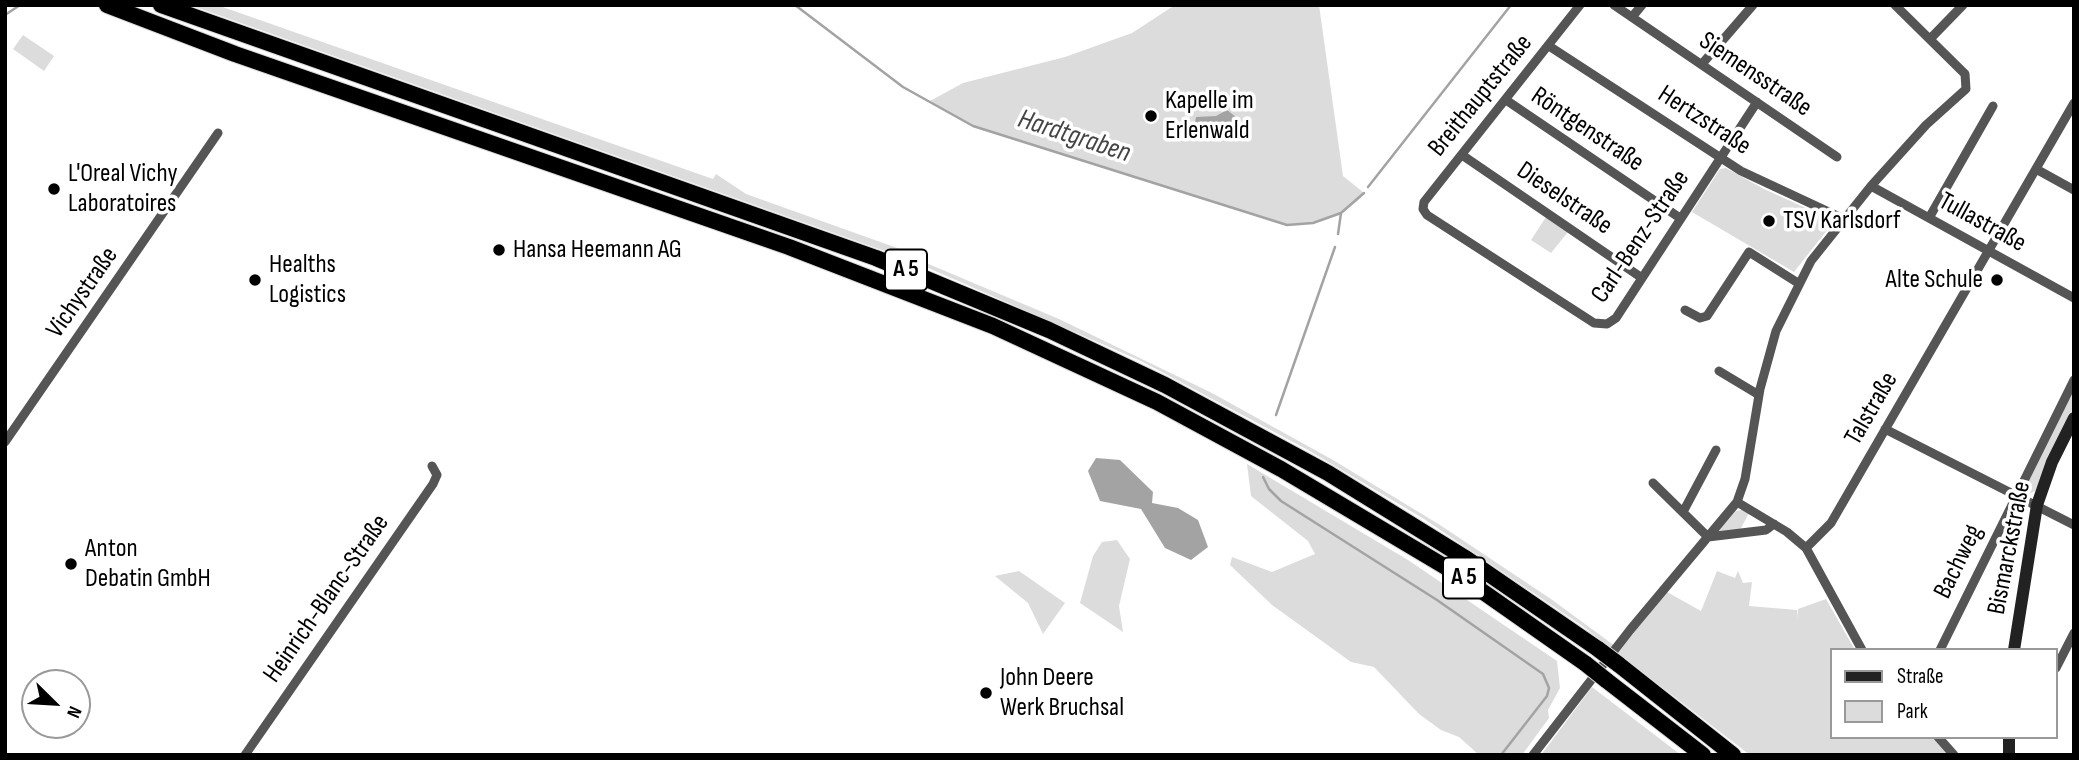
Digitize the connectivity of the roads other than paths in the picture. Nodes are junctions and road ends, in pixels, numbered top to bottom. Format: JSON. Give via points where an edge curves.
{"nodes":[{"id":1,"x":107,"y":5,"type":"edge"},
{"id":2,"x":161,"y":5,"type":"edge"},
{"id":3,"x":1580,"y":5,"type":"edge"},
{"id":4,"x":1614,"y":5,"type":"edge"},
{"id":5,"x":1642,"y":5,"type":"edge"},
{"id":6,"x":1753,"y":5,"type":"edge"},
{"id":7,"x":1895,"y":5,"type":"edge"},
{"id":8,"x":1963,"y":5,"type":"edge"},
{"id":9,"x":1632,"y":17,"type":"junction"},
{"id":10,"x":1930,"y":39,"type":"junction"},
{"id":11,"x":1549,"y":46,"type":"junction"},
{"id":12,"x":1703,"y":64,"type":"junction"},
{"id":13,"x":1506,"y":100,"type":"junction"},
{"id":14,"x":1757,"y":102,"type":"junction"},
{"id":15,"x":2074,"y":103,"type":"edge"},
{"id":16,"x":1993,"y":106,"type":"dead end"},
{"id":17,"x":218,"y":133,"type":"dead end"},
{"id":18,"x":1462,"y":155,"type":"junction"},
{"id":19,"x":1720,"y":157,"type":"junction"},
{"id":20,"x":1837,"y":157,"type":"dead end"},
{"id":21,"x":2036,"y":169,"type":"junction"},
{"id":22,"x":1871,"y":186,"type":"junction"},
{"id":23,"x":2074,"y":190,"type":"edge"},
{"id":24,"x":1427,"y":215,"type":"joint"},
{"id":25,"x":1680,"y":218,"type":"junction"},
{"id":26,"x":1929,"y":218,"type":"junction"},
{"id":27,"x":1844,"y":219,"type":"junction"},
{"id":28,"x":1988,"y":251,"type":"junction"},
{"id":29,"x":1642,"y":278,"type":"junction"},
{"id":30,"x":1798,"y":283,"type":"junction"},
{"id":31,"x":2074,"y":298,"type":"edge"},
{"id":32,"x":1685,"y":310,"type":"dead end"},
{"id":33,"x":1719,"y":371,"type":"dead end"},
{"id":34,"x":2074,"y":380,"type":"edge"},
{"id":35,"x":1759,"y":395,"type":"junction"},
{"id":36,"x":2074,"y":418,"type":"edge"},
{"id":37,"x":1885,"y":429,"type":"junction"},
{"id":38,"x":5,"y":442,"type":"edge"},
{"id":39,"x":1716,"y":450,"type":"dead end"},
{"id":40,"x":432,"y":466,"type":"dead end"},
{"id":41,"x":1653,"y":483,"type":"dead end"},
{"id":42,"x":2015,"y":494,"type":"junction"},
{"id":43,"x":1737,"y":502,"type":"junction"},
{"id":44,"x":2037,"y":505,"type":"junction"},
{"id":45,"x":1683,"y":512,"type":"junction"},
{"id":46,"x":1774,"y":524,"type":"junction"},
{"id":47,"x":2074,"y":526,"type":"edge"},
{"id":48,"x":1708,"y":537,"type":"junction"},
{"id":49,"x":1806,"y":548,"type":"junction"},
{"id":50,"x":2074,"y":633,"type":"edge"},
{"id":51,"x":1861,"y":648,"type":"edge"},
{"id":52,"x":1941,"y":648,"type":"edge"},
{"id":53,"x":2014,"y":648,"type":"edge"},
{"id":54,"x":2058,"y":664,"type":"edge"},
{"id":55,"x":1940,"y":739,"type":"edge"},
{"id":56,"x":245,"y":755,"type":"edge"},
{"id":57,"x":1533,"y":755,"type":"edge"},
{"id":58,"x":1703,"y":755,"type":"edge"},
{"id":59,"x":1733,"y":755,"type":"edge"},
{"id":60,"x":1954,"y":755,"type":"edge"}],
"edges":[{"from":1,"to":58,"type":"highway","number":"A 5","bridge":true,"via":[[841,266],[1017,337],[1157,402],[1460,575]]},
{"from":2,"to":59,"type":"highway","number":"A 5","bridge":true,"via":[[864,254],[1037,325],[1165,385],[1328,473],[1467,559],[1598,649]]},
{"from":3,"to":11,"type":"street","name":"Breithauptstraße"},
{"from":4,"to":9,"type":"street","name":"Siemensstraße"},
{"from":5,"to":9,"type":"street"},
{"from":6,"to":12,"type":"street"},
{"from":7,"to":10,"type":"street"},
{"from":8,"to":10,"type":"street"},
{"from":9,"to":12,"type":"street","name":"Siemensstraße"},
{"from":10,"to":22,"type":"street","via":[[1965,74],[1966,89]]},
{"from":11,"to":13,"type":"street","name":"Breithauptstraße"},
{"from":11,"to":19,"type":"street","name":"Hertzstraße"},
{"from":12,"to":14,"type":"street","name":"Siemensstraße"},
{"from":13,"to":18,"type":"street","name":"Breithauptstraße"},
{"from":13,"to":25,"type":"street","name":"Röntgenstraße"},
{"from":14,"to":19,"type":"street","name":"Carl-Benz-Straße"},
{"from":14,"to":20,"type":"street","name":"Siemensstraße"},
{"from":15,"to":21,"type":"street","name":"Talstraße"},
{"from":16,"to":26,"type":"street"},
{"from":17,"to":38,"type":"street","name":"Vichystraße"},
{"from":18,"to":24,"type":"street","name":"Breithauptstraße","via":[[1423,202]]},
{"from":18,"to":29,"type":"street","name":"Dieselstraße"},
{"from":19,"to":25,"type":"street","name":"Carl-Benz-Straße"},
{"from":19,"to":27,"type":"street","name":"Hertzstraße","via":[[1755,179]]},
{"from":21,"to":23,"type":"street"},
{"from":21,"to":28,"type":"street","name":"Talstraße"},
{"from":22,"to":26,"type":"street","name":"Tullastraße"},
{"from":22,"to":27,"type":"street"},
{"from":24,"to":29,"type":"street","name":"Carl-Benz-Straße","via":[[1594,323],[1607,324],[1616,318]]},
{"from":25,"to":29,"type":"street","name":"Carl-Benz-Straße"},
{"from":26,"to":28,"type":"street","name":"Tullastraße"},
{"from":27,"to":30,"type":"street"},
{"from":28,"to":31,"type":"street","name":"Tullastraße"},
{"from":28,"to":37,"type":"street","name":"Talstraße"},
{"from":30,"to":32,"type":"street","via":[[1749,252],[1707,316],[1700,318]]},
{"from":30,"to":35,"type":"street","via":[[1776,331]]},
{"from":33,"to":35,"type":"street"},
{"from":34,"to":42,"type":"street","name":"Bachweg"},
{"from":35,"to":43,"type":"street"},
{"from":36,"to":44,"type":"street","name":"Bismarckstraße"},
{"from":37,"to":42,"type":"street"},
{"from":37,"to":49,"type":"street","name":"Talstraße","via":[[1831,523]]},
{"from":39,"to":45,"type":"street"},
{"from":40,"to":56,"type":"street","name":"Heinrich-Blanc-Straße","via":[[437,475],[432,484]]},
{"from":41,"to":45,"type":"street"},
{"from":42,"to":44,"type":"street"},
{"from":42,"to":52,"type":"street","name":"Bachweg"},
{"from":43,"to":46,"type":"street"},
{"from":43,"to":48,"type":"street"},
{"from":44,"to":47,"type":"street"},
{"from":44,"to":53,"type":"street","name":"Bismarckstraße"},
{"from":45,"to":48,"type":"street"},
{"from":46,"to":48,"type":"street","via":[[1766,530]]},
{"from":46,"to":49,"type":"street"},
{"from":48,"to":57,"type":"street"},
{"from":49,"to":51,"type":"street"},
{"from":50,"to":54,"type":"street"},
{"from":55,"to":60,"type":"street"}]}
